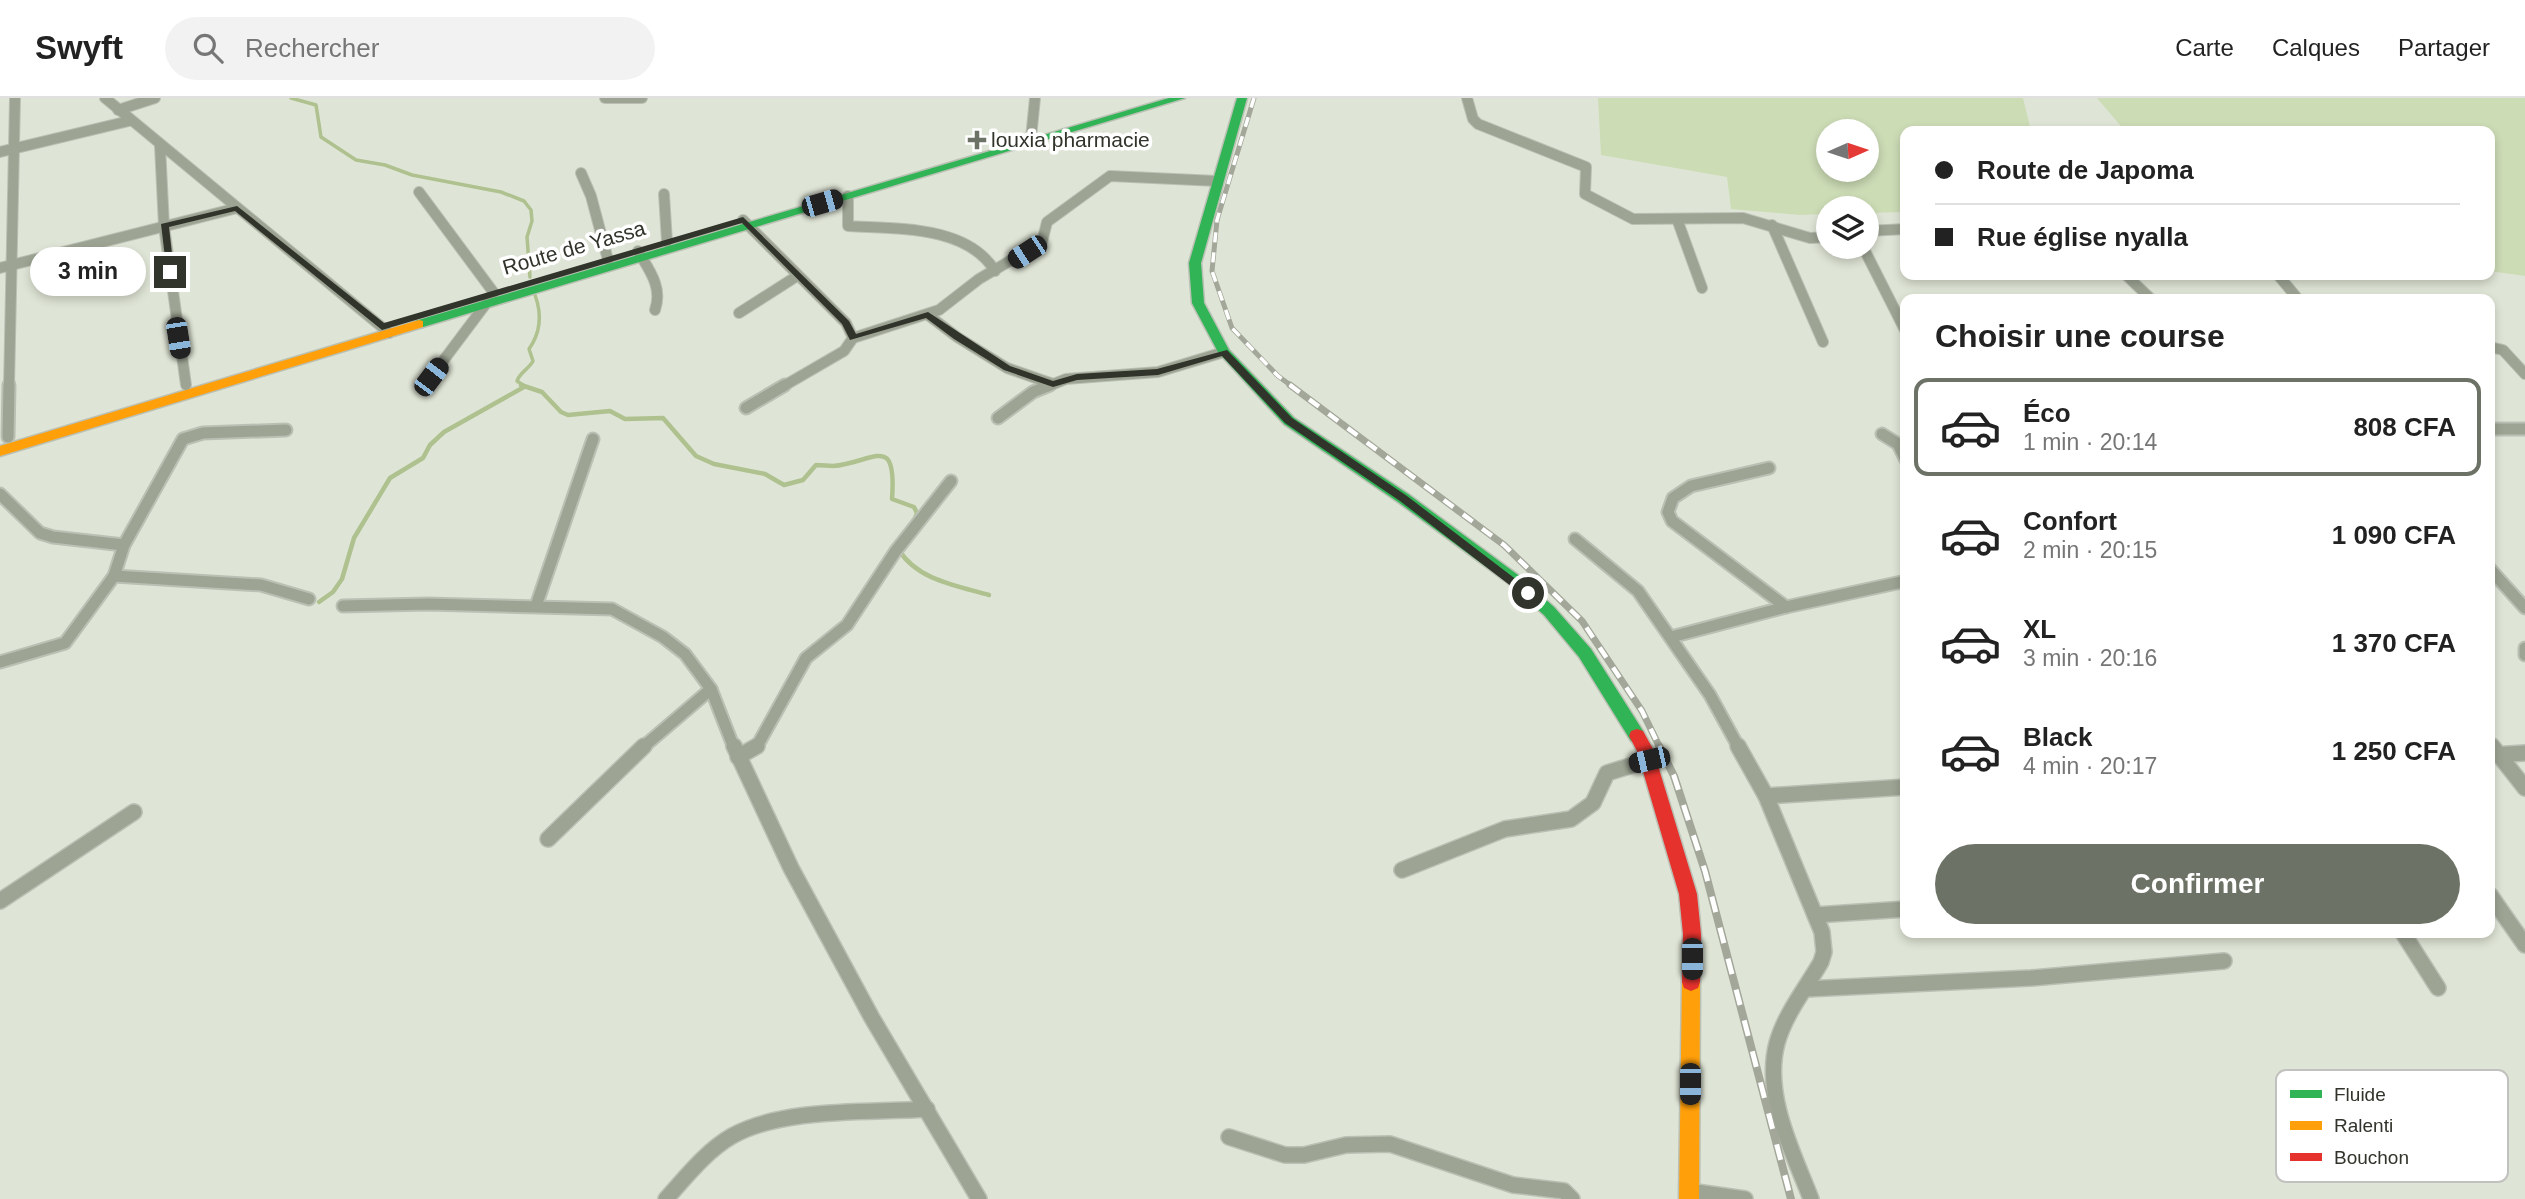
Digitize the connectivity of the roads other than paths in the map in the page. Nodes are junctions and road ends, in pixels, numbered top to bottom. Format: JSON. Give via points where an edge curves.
{"nodes":[{"id":1,"x":15,"y":98,"type":"edge"},
{"id":2,"x":105,"y":98,"type":"edge"},
{"id":3,"x":155,"y":98,"type":"edge"},
{"id":4,"x":605,"y":98,"type":"edge"},
{"id":5,"x":642,"y":98,"type":"edge"},
{"id":6,"x":1035,"y":98,"type":"edge"},
{"id":7,"x":1242,"y":98,"type":"edge"},
{"id":8,"x":1467,"y":98,"type":"edge"},
{"id":9,"x":1172,"y":99,"type":"edge"},
{"id":10,"x":118,"y":110,"type":"junction"},
{"id":11,"x":129,"y":121,"type":"junction"},
{"id":12,"x":1033,"y":140,"type":"junction"},
{"id":13,"x":160,"y":146,"type":"junction"},
{"id":14,"x":14,"y":149,"type":"junction"},
{"id":15,"x":0,"y":152,"type":"edge"},
{"id":16,"x":581,"y":173,"type":"dead end"},
{"id":17,"x":1217,"y":181,"type":"junction"},
{"id":18,"x":419,"y":192,"type":"dead end"},
{"id":19,"x":664,"y":194,"type":"dead end"},
{"id":20,"x":848,"y":196,"type":"junction"},
{"id":21,"x":237,"y":208,"type":"junction"},
{"id":22,"x":1677,"y":219,"type":"junction"},
{"id":23,"x":744,"y":222,"type":"junction"},
{"id":24,"x":1772,"y":225,"type":"junction"},
{"id":25,"x":164,"y":226,"type":"junction"},
{"id":26,"x":1900,"y":229,"type":"edge"},
{"id":27,"x":1879,"y":230,"type":"edge"},
{"id":28,"x":1816,"y":238,"type":"edge"},
{"id":29,"x":667,"y":242,"type":"junction"},
{"id":30,"x":640,"y":254,"type":"junction"},
{"id":31,"x":1869,"y":259,"type":"edge"},
{"id":32,"x":608,"y":260,"type":"junction"},
{"id":33,"x":12,"y":265,"type":"junction"},
{"id":34,"x":0,"y":268,"type":"edge"},
{"id":35,"x":995,"y":271,"type":"junction"},
{"id":36,"x":797,"y":276,"type":"junction"},
{"id":37,"x":2131,"y":280,"type":"edge"},
{"id":38,"x":2282,"y":280,"type":"edge"},
{"id":39,"x":1702,"y":288,"type":"dead end"},
{"id":40,"x":2146,"y":294,"type":"edge"},
{"id":41,"x":2294,"y":294,"type":"edge"},
{"id":42,"x":490,"y":298,"type":"junction"},
{"id":43,"x":655,"y":310,"type":"dead end"},
{"id":44,"x":739,"y":313,"type":"dead end"},
{"id":45,"x":928,"y":315,"type":"junction"},
{"id":46,"x":1900,"y":320,"type":"edge"},
{"id":47,"x":386,"y":330,"type":"junction"},
{"id":48,"x":853,"y":338,"type":"junction"},
{"id":49,"x":1823,"y":342,"type":"dead end"},
{"id":50,"x":2495,"y":348,"type":"edge"},
{"id":51,"x":1224,"y":352,"type":"junction"},
{"id":52,"x":2525,"y":374,"type":"edge"},
{"id":53,"x":431,"y":377,"type":"dead end"},
{"id":54,"x":1053,"y":384,"type":"junction"},
{"id":55,"x":186,"y":385,"type":"junction"},
{"id":56,"x":746,"y":408,"type":"dead end"},
{"id":57,"x":998,"y":418,"type":"dead end"},
{"id":58,"x":2495,"y":429,"type":"edge"},
{"id":59,"x":2525,"y":429,"type":"edge"},
{"id":60,"x":286,"y":430,"type":"dead end"},
{"id":61,"x":1882,"y":433,"type":"dead end"},
{"id":62,"x":593,"y":439,"type":"dead end"},
{"id":63,"x":3,"y":442,"type":"edge"},
{"id":64,"x":1900,"y":448,"type":"edge"},
{"id":65,"x":1769,"y":468,"type":"dead end"},
{"id":66,"x":951,"y":481,"type":"dead end"},
{"id":67,"x":0,"y":494,"type":"edge"},
{"id":68,"x":1575,"y":539,"type":"dead end"},
{"id":69,"x":124,"y":545,"type":"junction"},
{"id":70,"x":2495,"y":575,"type":"edge"},
{"id":71,"x":114,"y":576,"type":"junction"},
{"id":72,"x":1900,"y":581,"type":"edge"},
{"id":73,"x":309,"y":599,"type":"dead end"},
{"id":74,"x":343,"y":606,"type":"dead end"},
{"id":75,"x":536,"y":606,"type":"junction"},
{"id":76,"x":1786,"y":607,"type":"junction"},
{"id":77,"x":2525,"y":608,"type":"edge"},
{"id":78,"x":1671,"y":637,"type":"junction"},
{"id":79,"x":2525,"y":648,"type":"edge"},
{"id":80,"x":2525,"y":655,"type":"edge"},
{"id":81,"x":0,"y":662,"type":"edge"},
{"id":82,"x":710,"y":689,"type":"junction"},
{"id":83,"x":2495,"y":751,"type":"edge"},
{"id":84,"x":2495,"y":753,"type":"edge"},
{"id":85,"x":2525,"y":753,"type":"edge"},
{"id":86,"x":738,"y":757,"type":"junction"},
{"id":87,"x":1649,"y":760,"type":"junction"},
{"id":88,"x":1900,"y":786,"type":"edge"},
{"id":89,"x":2525,"y":788,"type":"edge"},
{"id":90,"x":1766,"y":796,"type":"junction"},
{"id":91,"x":134,"y":813,"type":"dead end"},
{"id":92,"x":548,"y":839,"type":"dead end"},
{"id":93,"x":1402,"y":870,"type":"dead end"},
{"id":94,"x":0,"y":901,"type":"edge"},
{"id":95,"x":2495,"y":902,"type":"edge"},
{"id":96,"x":1900,"y":909,"type":"edge"},
{"id":97,"x":1815,"y":915,"type":"junction"},
{"id":98,"x":2406,"y":938,"type":"edge"},
{"id":99,"x":2525,"y":945,"type":"edge"},
{"id":100,"x":2224,"y":961,"type":"dead end"},
{"id":101,"x":2438,"y":988,"type":"dead end"},
{"id":102,"x":1806,"y":989,"type":"junction"},
{"id":103,"x":927,"y":1109,"type":"junction"},
{"id":104,"x":1229,"y":1137,"type":"dead end"},
{"id":105,"x":1689,"y":1195,"type":"edge"},
{"id":106,"x":666,"y":1199,"type":"edge"},
{"id":107,"x":979,"y":1199,"type":"edge"},
{"id":108,"x":1572,"y":1199,"type":"edge"},
{"id":109,"x":1745,"y":1199,"type":"edge"},
{"id":110,"x":1811,"y":1199,"type":"edge"}],
"edges":[{"from":1,"to":14,"type":"street"},
{"from":2,"to":10,"type":"street"},
{"from":3,"to":10,"type":"street"},
{"from":4,"to":5,"type":"street"},
{"from":6,"to":12,"type":"street"},
{"from":7,"to":17,"type":"main road"},
{"from":8,"to":22,"type":"street","via":[[1478,124],[1586,167],[1585,194],[1628,218]]},
{"from":9,"to":12,"type":"main road","name":"Route de Yassa"},
{"from":10,"to":11,"type":"street"},
{"from":11,"to":13,"type":"street"},
{"from":11,"to":14,"type":"street"},
{"from":12,"to":20,"type":"main road","name":"Route de Yassa"},
{"from":12,"to":23,"type":"main road","name":"Route de Yassa"},
{"from":13,"to":21,"type":"street"},
{"from":13,"to":25,"type":"street"},
{"from":14,"to":15,"type":"street"},
{"from":14,"to":33,"type":"street"},
{"from":16,"to":32,"type":"street"},
{"from":17,"to":35,"type":"street","via":[[1110,176],[1047,222],[1042,242]]},
{"from":17,"to":51,"type":"main road","via":[[1196,251],[1196,296]]},
{"from":18,"to":42,"type":"street"},
{"from":19,"to":29,"type":"street"},
{"from":20,"to":23,"type":"main road","name":"Route de Yassa"},
{"from":20,"to":35,"type":"street","via":[[848,226],[916,231],[951,239],[978,250]]},
{"from":21,"to":25,"type":"street"},
{"from":21,"to":47,"type":"street"},
{"from":22,"to":24,"type":"street","via":[[1738,218]]},
{"from":22,"to":39,"type":"street"},
{"from":23,"to":29,"type":"main road","name":"Route de Yassa"},
{"from":23,"to":30,"type":"main road","name":"Route de Yassa"},
{"from":23,"to":36,"type":"street"},
{"from":24,"to":28,"type":"street"},
{"from":24,"to":49,"type":"street"},
{"from":25,"to":33,"type":"street"},
{"from":25,"to":55,"type":"street"},
{"from":26,"to":27,"type":"street"},
{"from":29,"to":30,"type":"main road","name":"Route de Yassa"},
{"from":30,"to":32,"type":"main road","name":"Route de Yassa"},
{"from":30,"to":42,"type":"main road","name":"Route de Yassa"},
{"from":30,"to":43,"type":"street","via":[[659,289]]},
{"from":31,"to":46,"type":"street"},
{"from":32,"to":42,"type":"main road","name":"Route de Yassa"},
{"from":33,"to":34,"type":"street"},
{"from":33,"to":63,"type":"street"},
{"from":35,"to":45,"type":"street"},
{"from":36,"to":44,"type":"street"},
{"from":36,"to":48,"type":"street","via":[[846,323]]},
{"from":37,"to":40,"type":"street"},
{"from":38,"to":41,"type":"street"},
{"from":42,"to":47,"type":"main road","name":"Route de Yassa"},
{"from":42,"to":53,"type":"street"},
{"from":45,"to":48,"type":"street"},
{"from":45,"to":54,"type":"street","via":[[1007,368]]},
{"from":47,"to":55,"type":"main road","name":"Route de Yassa"},
{"from":47,"to":63,"type":"main road","name":"Route de Yassa"},
{"from":48,"to":56,"type":"street","via":[[844,351]]},
{"from":50,"to":52,"type":"street","via":[[2503,349]]},
{"from":51,"to":54,"type":"street","via":[[1158,372],[1077,377]]},
{"from":51,"to":87,"type":"main road","via":[[1289,421],[1404,498],[1549,611],[1592,663]]},
{"from":54,"to":57,"type":"street","via":[[1032,392]]},
{"from":55,"to":63,"type":"main road","name":"Route de Yassa"},
{"from":58,"to":59,"type":"street"},
{"from":60,"to":69,"type":"street","via":[[203,433],[183,439]]},
{"from":61,"to":64,"type":"street"},
{"from":62,"to":75,"type":"street"},
{"from":65,"to":76,"type":"street","via":[[1691,486],[1673,498],[1668,512],[1672,521]]},
{"from":66,"to":86,"type":"street","via":[[895,551],[846,625],[806,658],[755,749]]},
{"from":67,"to":69,"type":"street","via":[[40,533]]},
{"from":68,"to":78,"type":"street","via":[[1629,581]]},
{"from":69,"to":71,"type":"street"},
{"from":70,"to":77,"type":"street"},
{"from":71,"to":73,"type":"street","via":[[261,585]]},
{"from":71,"to":81,"type":"street","via":[[65,643]]},
{"from":72,"to":76,"type":"street"},
{"from":74,"to":75,"type":"street"},
{"from":75,"to":82,"type":"street","via":[[612,609],[685,654]]},
{"from":76,"to":78,"type":"street"},
{"from":78,"to":90,"type":"street","via":[[1719,709]]},
{"from":79,"to":80,"type":"street"},
{"from":82,"to":86,"type":"street"},
{"from":82,"to":92,"type":"street"},
{"from":83,"to":85,"type":"street"},
{"from":84,"to":89,"type":"street"},
{"from":86,"to":103,"type":"street","via":[[853,984]]},
{"from":87,"to":93,"type":"street","via":[[1607,773],[1586,811],[1571,819],[1505,829]]},
{"from":87,"to":105,"type":"main road","via":[[1688,894],[1692,934]]},
{"from":88,"to":90,"type":"street"},
{"from":90,"to":97,"type":"street"},
{"from":91,"to":94,"type":"street"},
{"from":95,"to":99,"type":"street"},
{"from":96,"to":97,"type":"street"},
{"from":97,"to":102,"type":"street","via":[[1824,951]]},
{"from":98,"to":101,"type":"street"},
{"from":100,"to":102,"type":"street","via":[[2031,978]]},
{"from":102,"to":110,"type":"street","via":[[1777,1041],[1774,1083]]},
{"from":103,"to":106,"type":"street","via":[[752,1127],[720,1146]]},
{"from":103,"to":107,"type":"street"},
{"from":104,"to":108,"type":"street","via":[[1285,1155],[1346,1145],[1390,1144],[1514,1185],[1564,1191]]},
{"from":105,"to":109,"type":"street"}]}
